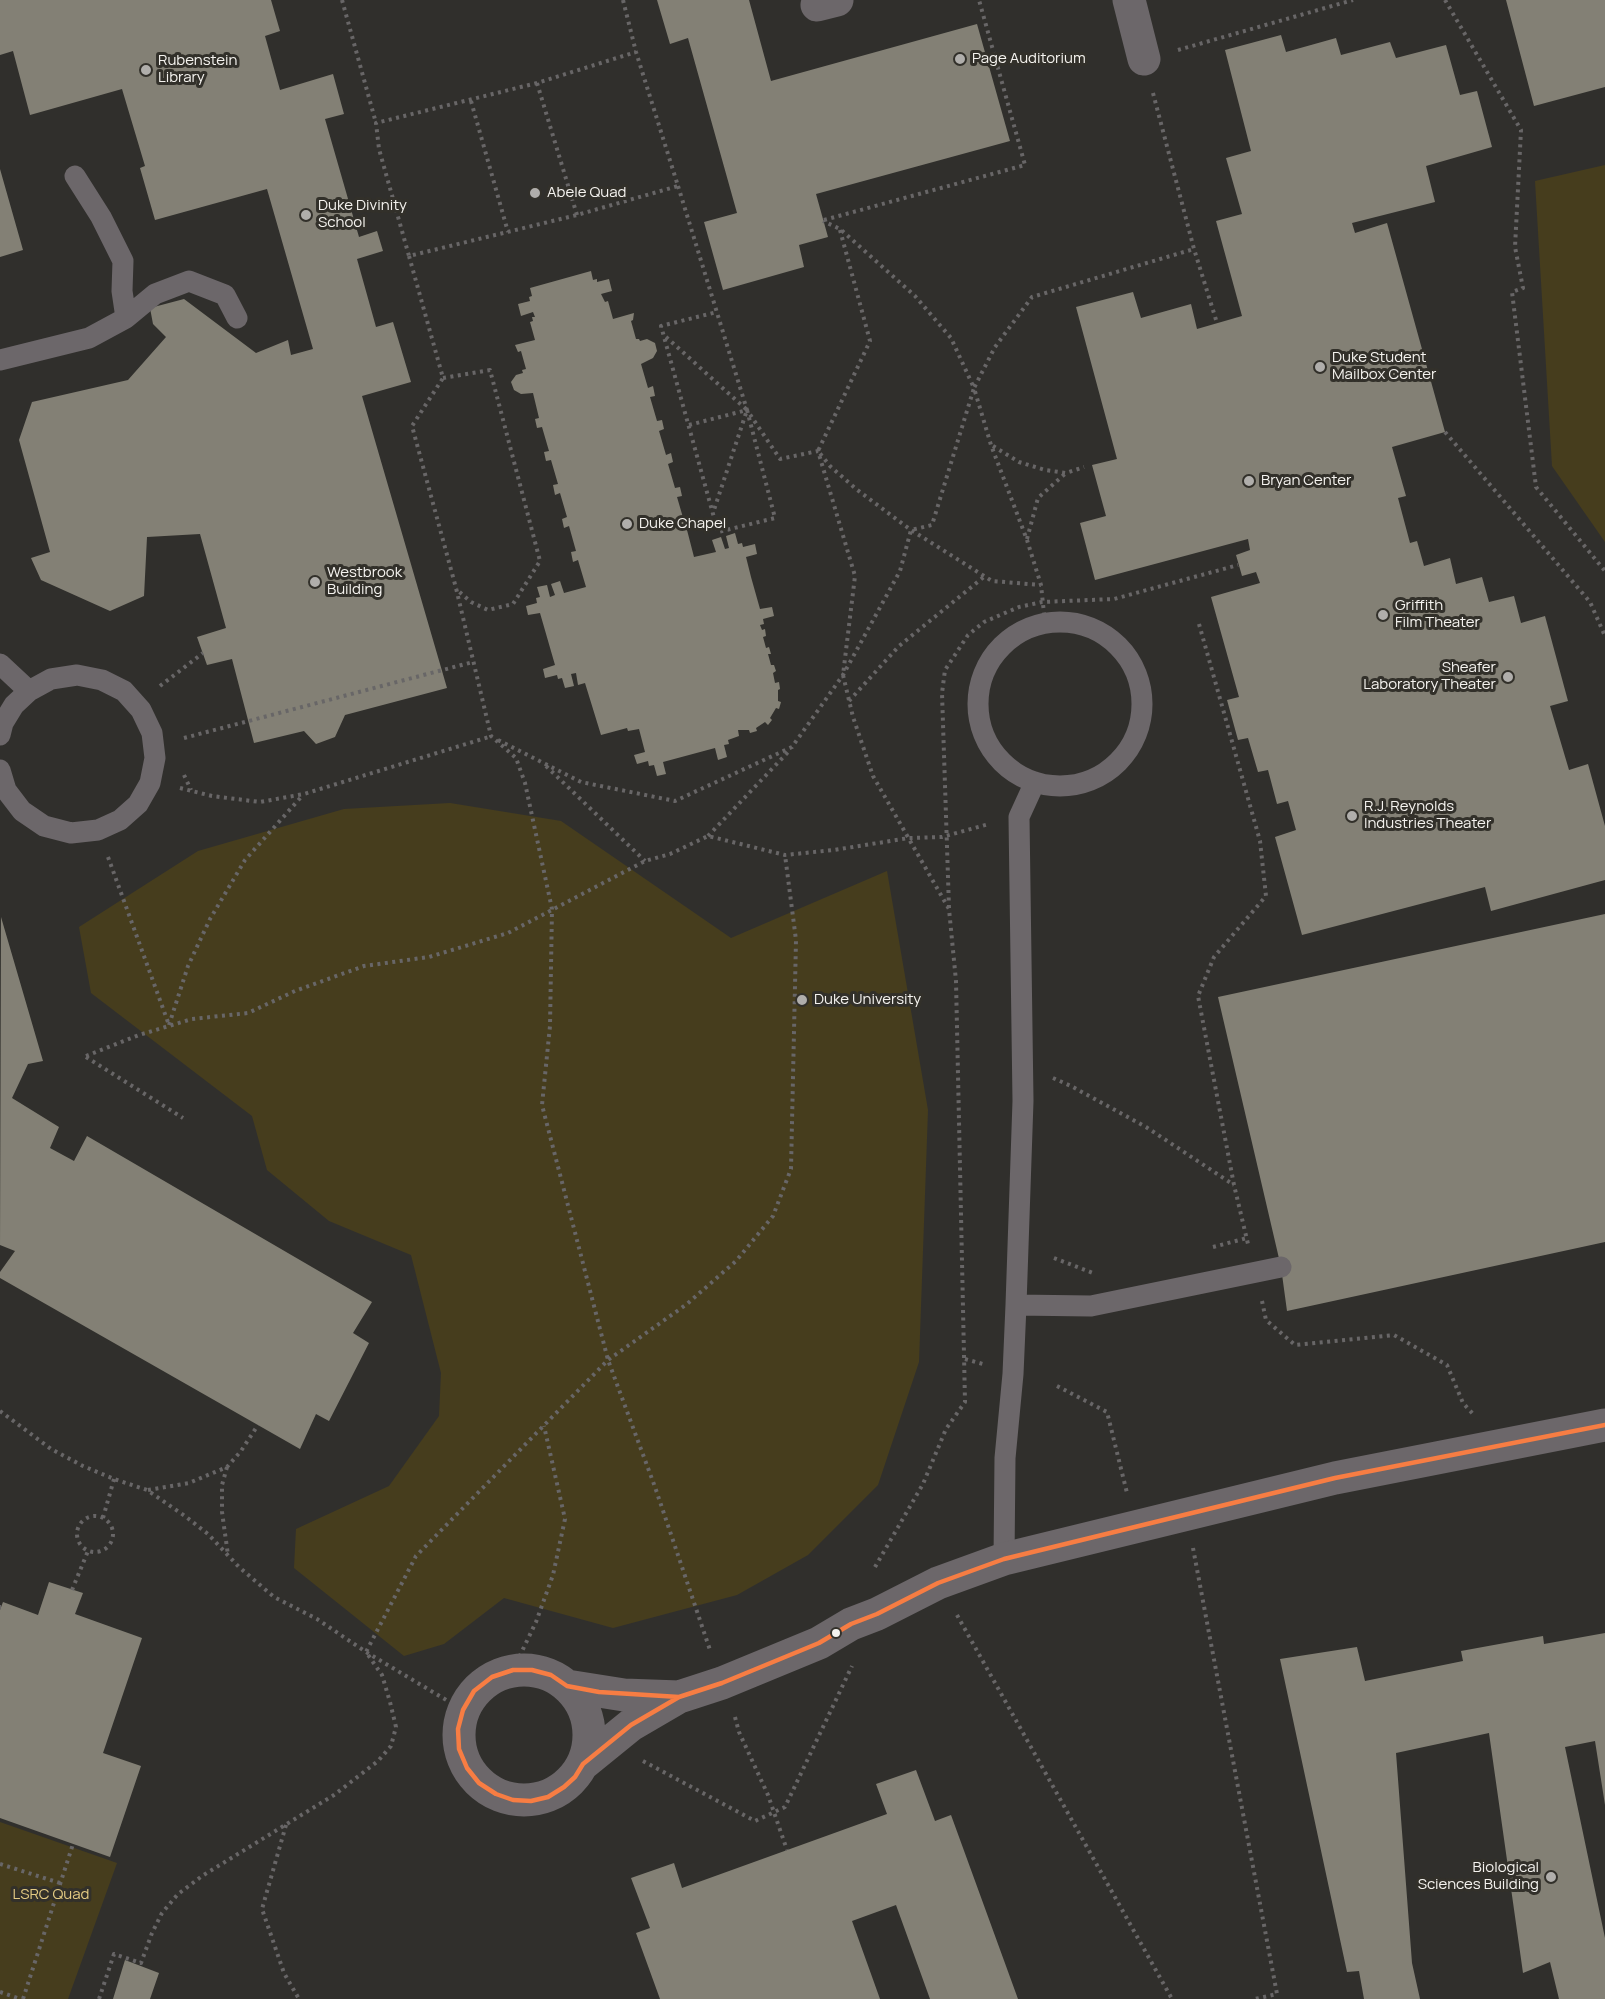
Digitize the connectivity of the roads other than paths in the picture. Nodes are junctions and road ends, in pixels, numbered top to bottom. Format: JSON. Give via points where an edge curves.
{"nodes":[{"id":1,"x":1129,"y":0,"type":"edge"},
{"id":2,"x":1144,"y":59,"type":"road end"},
{"id":3,"x":75,"y":176,"type":"dead end"},
{"id":4,"x":126,"y":318,"type":"junction"},
{"id":5,"x":237,"y":318,"type":"dead end"},
{"id":6,"x":0,"y":360,"type":"edge"},
{"id":7,"x":0,"y":664,"type":"edge"},
{"id":8,"x":29,"y":691,"type":"junction"},
{"id":9,"x":0,"y":735,"type":"edge"},
{"id":10,"x":0,"y":770,"type":"edge"},
{"id":11,"x":1035,"y":782,"type":"junction"},
{"id":12,"x":1281,"y":1267,"type":"dead end"},
{"id":13,"x":1016,"y":1305,"type":"junction"},
{"id":14,"x":1605,"y":1425,"type":"edge"},
{"id":15,"x":1004,"y":1559,"type":"junction"},
{"id":16,"x":567,"y":1686,"type":"junction"},
{"id":17,"x":679,"y":1697,"type":"junction"},
{"id":18,"x":583,"y":1764,"type":"junction"}],
"edges":[{"from":1,"to":2,"type":"street"},
{"from":3,"to":4,"type":"lane","via":[[123,261]]},
{"from":4,"to":5,"type":"lane","via":[[155,294],[189,281],[225,295]]},
{"from":4,"to":6,"type":"lane","via":[[89,338]]},
{"from":7,"to":8,"type":"lane"},
{"from":8,"to":9,"type":"lane","via":[[14,705]]},
{"from":8,"to":10,"type":"lane","via":[[51,679],[76,675],[102,680],[124,691],[141,710],[152,733],[155,758],[150,783],[138,804],[120,820],[98,830],[71,833],[44,826],[22,811],[6,790]]},
{"from":11,"to":11,"type":"lane","via":[[1011,770],[993,750],[981,726],[978,699],[984,672],[999,649],[1020,633],[1045,624],[1072,623],[1098,631],[1120,647],[1135,670],[1142,696],[1141,723],[1131,748],[1112,768],[1089,782],[1062,786]]},
{"from":11,"to":13,"type":"lane","via":[[1019,817],[1023,1101]]},
{"from":12,"to":13,"type":"lane","via":[[1091,1306]]},
{"from":13,"to":15,"type":"lane","via":[[1005,1458]]},
{"from":14,"to":15,"type":"street","via":[[1335,1478]]},
{"from":15,"to":17,"type":"street","via":[[938,1583],[808,1647]]},
{"from":16,"to":17,"type":"street","via":[[624,1695]]},
{"from":16,"to":18,"type":"street","via":[[581,1703],[588,1722],[589,1744]]},
{"from":16,"to":18,"type":"street","via":[[551,1675],[532,1670],[513,1670],[492,1677],[474,1691],[463,1710],[459,1749],[479,1783],[513,1800],[548,1797],[575,1777]]},
{"from":17,"to":18,"type":"street","via":[[632,1725]]}]}
